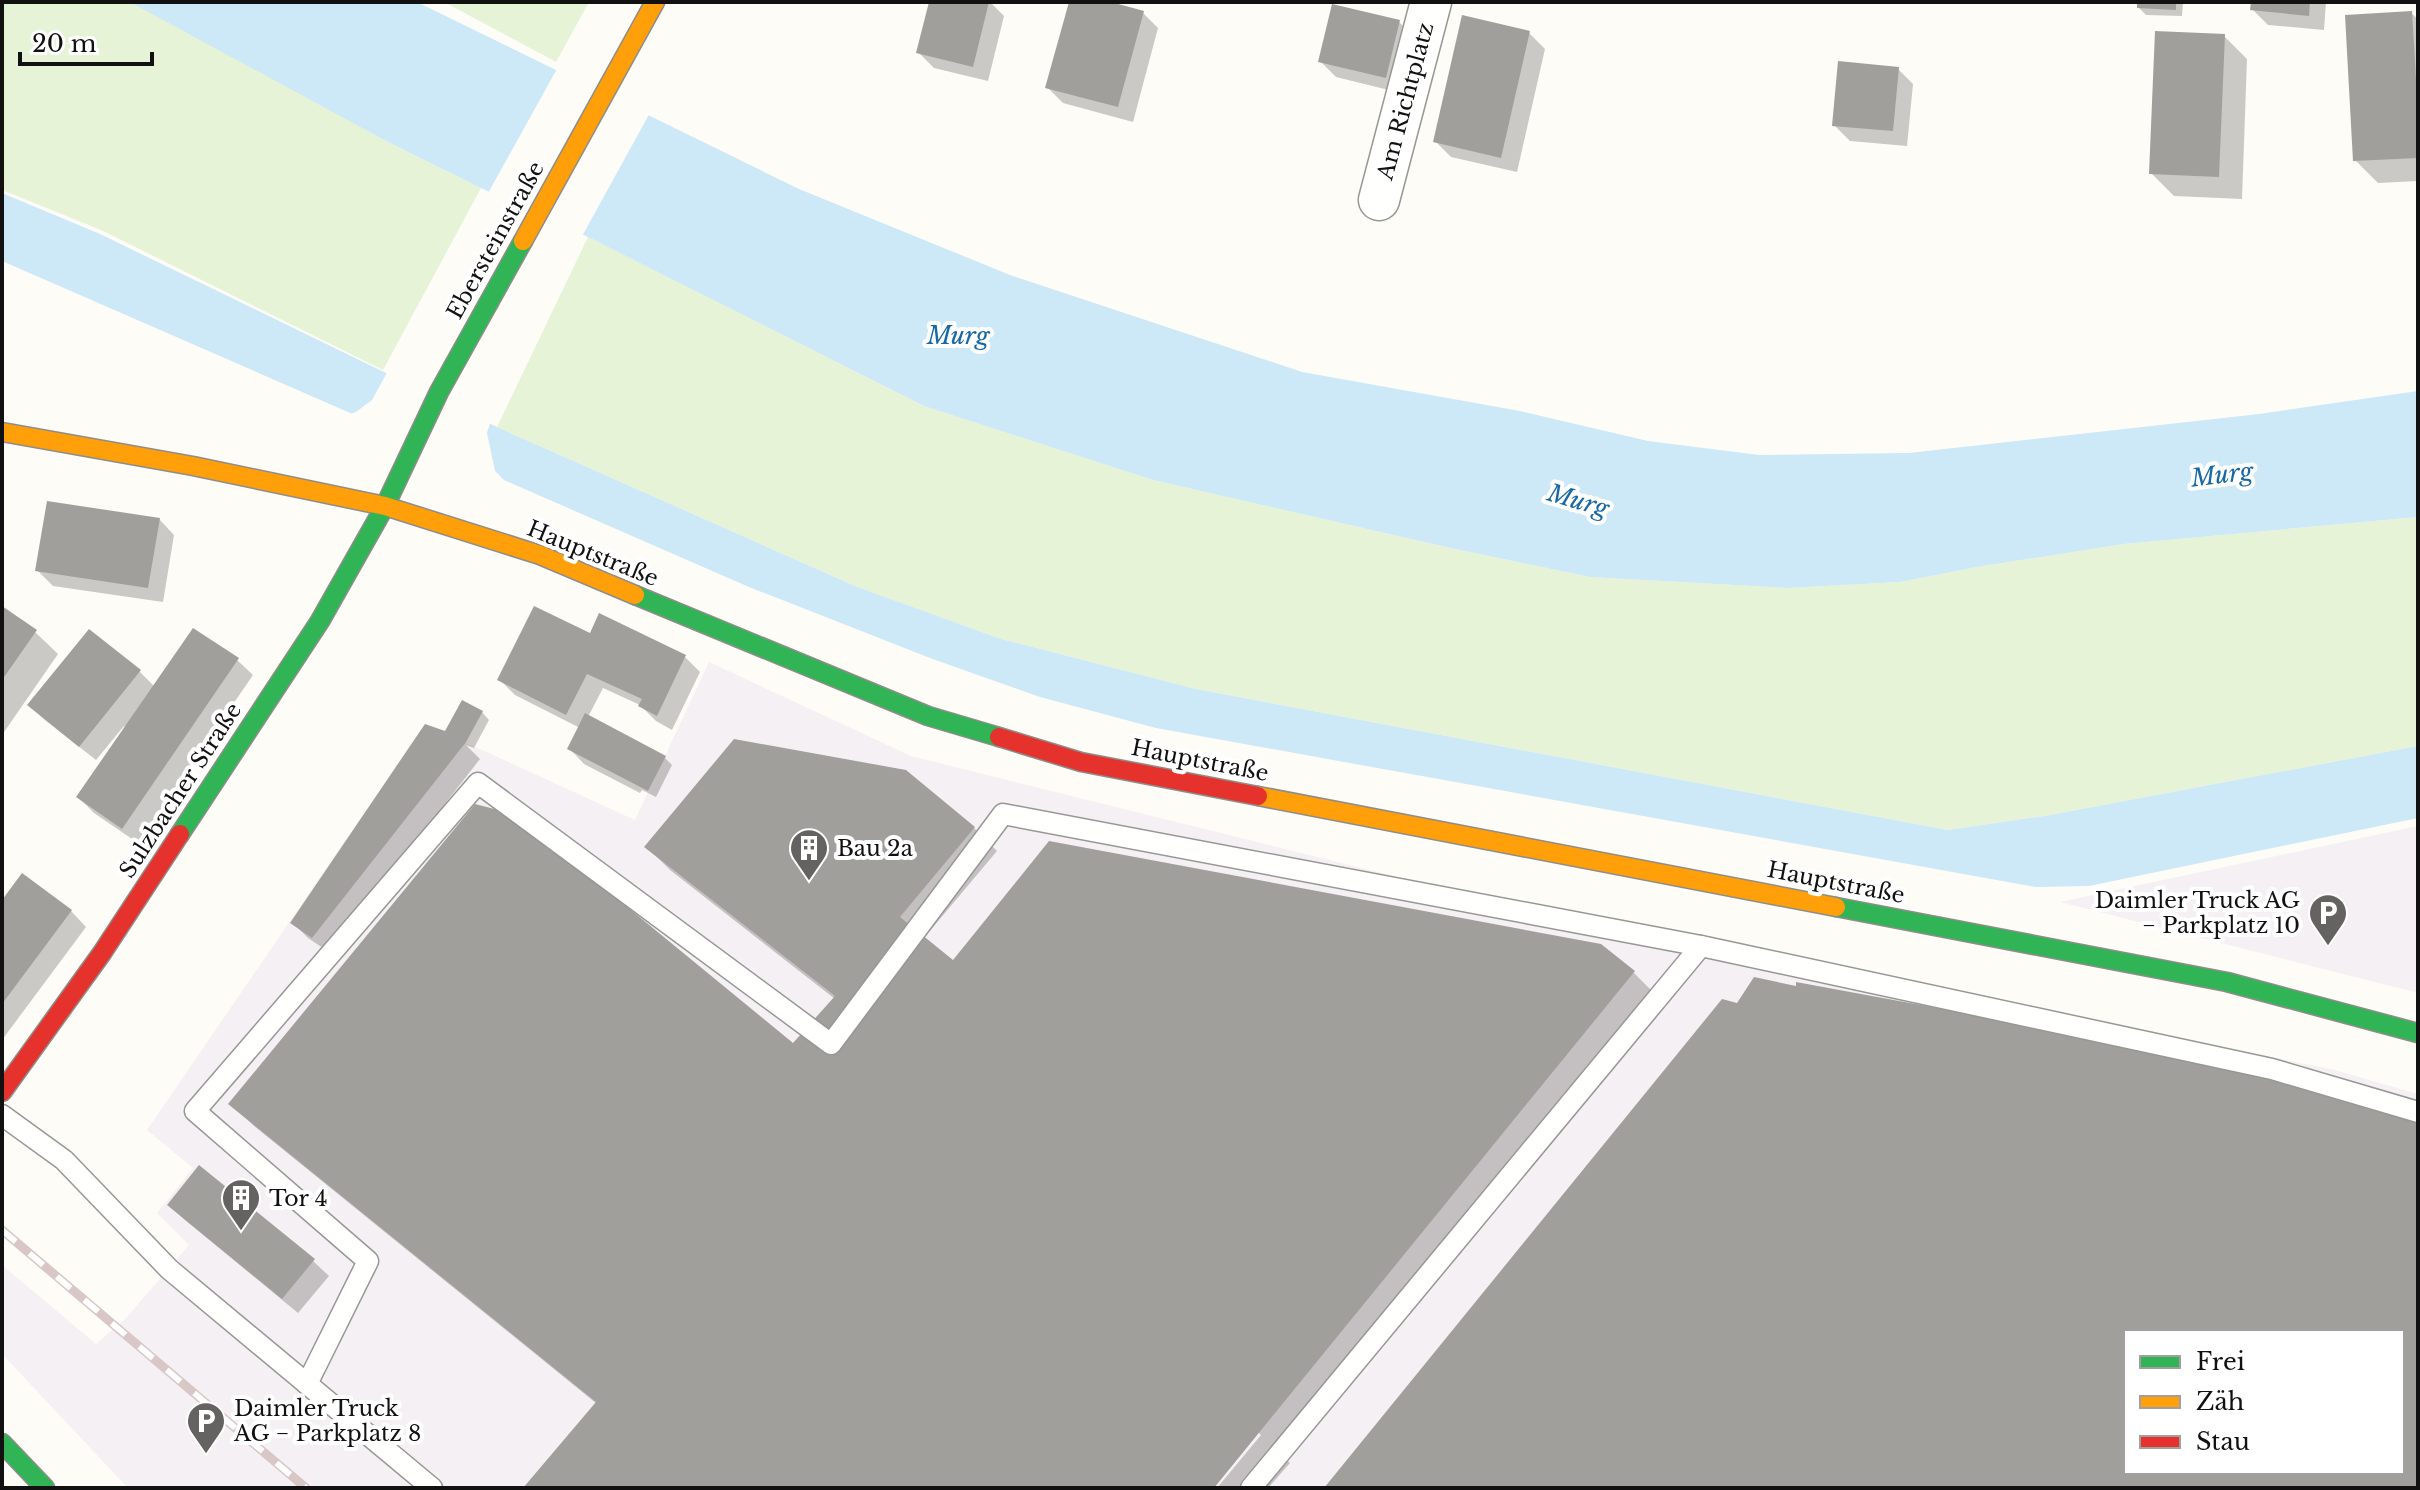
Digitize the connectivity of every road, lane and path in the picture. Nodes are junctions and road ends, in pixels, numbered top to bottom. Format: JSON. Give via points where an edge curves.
{"nodes":[{"id":1,"x":655,"y":2,"type":"edge"},
{"id":2,"x":1431,"y":2,"type":"edge"},
{"id":3,"x":1379,"y":200,"type":"dead end"},
{"id":4,"x":2,"y":432,"type":"edge"},
{"id":5,"x":385,"y":506,"type":"junction"},
{"id":6,"x":1701,"y":946,"type":"junction"},
{"id":7,"x":2418,"y":1033,"type":"edge"},
{"id":8,"x":2,"y":1092,"type":"edge"},
{"id":9,"x":2418,"y":1112,"type":"edge"},
{"id":10,"x":2,"y":1115,"type":"edge"},
{"id":11,"x":307,"y":1384,"type":"junction"},
{"id":12,"x":2,"y":1443,"type":"edge"},
{"id":13,"x":45,"y":1488,"type":"edge"},
{"id":14,"x":432,"y":1488,"type":"edge"},
{"id":15,"x":1251,"y":1488,"type":"edge"}],
"edges":[{"from":1,"to":5,"type":"street","name":"Ebersteinstraße","via":[[439,392]]},
{"from":2,"to":3,"type":"street","name":"Am Richtplatz"},
{"from":4,"to":5,"type":"street","name":"Hauptstraße"},
{"from":5,"to":7,"type":"street","name":"Hauptstraße","via":[[540,555],[928,716],[1081,762],[2227,982]]},
{"from":5,"to":8,"type":"street","name":"Sulzbacher Straße","via":[[311,634],[102,953]]},
{"from":6,"to":9,"type":"lane","via":[[2272,1069]]},
{"from":6,"to":11,"type":"lane","via":[[1003,814],[831,1044],[478,783],[195,1111],[368,1261]]},
{"from":6,"to":15,"type":"lane"},
{"from":10,"to":11,"type":"lane","via":[[64,1160],[169,1269]]},
{"from":11,"to":14,"type":"lane"},
{"from":12,"to":13,"type":"street"}]}
